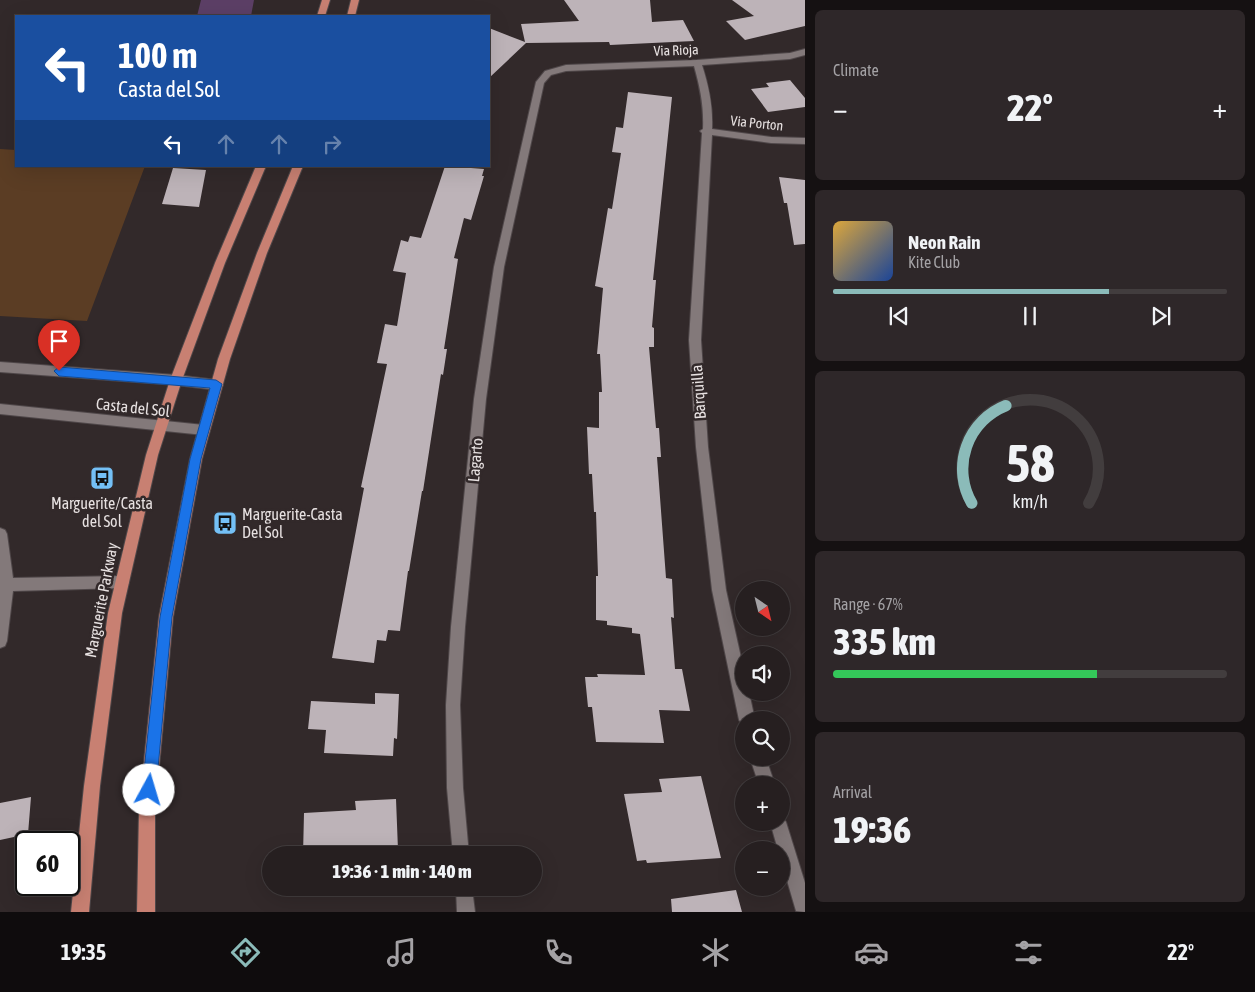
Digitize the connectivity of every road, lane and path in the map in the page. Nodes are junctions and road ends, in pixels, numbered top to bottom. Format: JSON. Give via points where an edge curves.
{"nodes":[{"id":1,"x":326,"y":0,"type":"edge"},
{"id":2,"x":355,"y":0,"type":"edge"},
{"id":3,"x":321,"y":15,"type":"edge"},
{"id":4,"x":351,"y":15,"type":"edge"},
{"id":5,"x":805,"y":52,"type":"edge"},
{"id":6,"x":697,"y":63,"type":"junction"},
{"id":7,"x":548,"y":72,"type":"joint"},
{"id":8,"x":705,"y":131,"type":"junction"},
{"id":9,"x":805,"y":141,"type":"edge"},
{"id":10,"x":261,"y":167,"type":"edge"},
{"id":11,"x":298,"y":167,"type":"edge"},
{"id":12,"x":0,"y":367,"type":"edge"},
{"id":13,"x":176,"y":380,"type":"junction"},
{"id":14,"x":216,"y":384,"type":"junction"},
{"id":15,"x":0,"y":409,"type":"edge"},
{"id":16,"x":160,"y":426,"type":"junction"},
{"id":17,"x":204,"y":430,"type":"junction"},
{"id":18,"x":0,"y":534,"type":"edge"},
{"id":19,"x":1,"y":552,"type":"edge"},
{"id":20,"x":122,"y":582,"type":"junction"},
{"id":21,"x":7,"y":585,"type":"junction"},
{"id":22,"x":0,"y":641,"type":"edge"},
{"id":23,"x":745,"y":711,"type":"edge"},
{"id":24,"x":781,"y":831,"type":"edge"},
{"id":25,"x":460,"y":846,"type":"edge"},
{"id":26,"x":465,"y":896,"type":"edge"},
{"id":27,"x":805,"y":911,"type":"edge"},
{"id":28,"x":80,"y":912,"type":"edge"},
{"id":29,"x":146,"y":912,"type":"edge"},
{"id":30,"x":466,"y":912,"type":"edge"}],
"edges":[{"from":1,"to":3,"type":"main road"},
{"from":2,"to":4,"type":"main road"},
{"from":5,"to":6,"type":"street","name":"Via Rioja"},
{"from":6,"to":7,"type":"street","name":"Via Rioja","via":[[566,68]]},
{"from":6,"to":8,"type":"street","name":"Barquilla","via":[[706,88],[708,115]]},
{"from":7,"to":25,"type":"street","name":"Lagarto","via":[[540,82],[499,267],[486,351],[453,704]]},
{"from":8,"to":9,"type":"street","name":"Via Porton"},
{"from":8,"to":23,"type":"street","name":"Barquilla","via":[[695,340],[702,448],[720,590]]},
{"from":10,"to":13,"type":"main road","name":"Marguerite Parkway"},
{"from":11,"to":14,"type":"main road","via":[[262,253]]},
{"from":12,"to":13,"type":"street","name":"Casta del Sol"},
{"from":13,"to":14,"type":"street","name":"Casta del Sol"},
{"from":13,"to":16,"type":"main road","name":"Marguerite Parkway"},
{"from":14,"to":17,"type":"main road"},
{"from":15,"to":16,"type":"street","name":"Casta del Sol"},
{"from":16,"to":17,"type":"street","name":"Casta del Sol"},
{"from":16,"to":20,"type":"main road","name":"Marguerite Parkway"},
{"from":17,"to":29,"type":"main road","via":[[166,617],[147,810]]},
{"from":18,"to":19,"type":"street"},
{"from":19,"to":21,"type":"street"},
{"from":20,"to":21,"type":"street"},
{"from":20,"to":28,"type":"main road","name":"Marguerite Parkway","via":[[92,786]]},
{"from":21,"to":22,"type":"street"},
{"from":24,"to":27,"type":"street"},
{"from":26,"to":30,"type":"street"}]}
